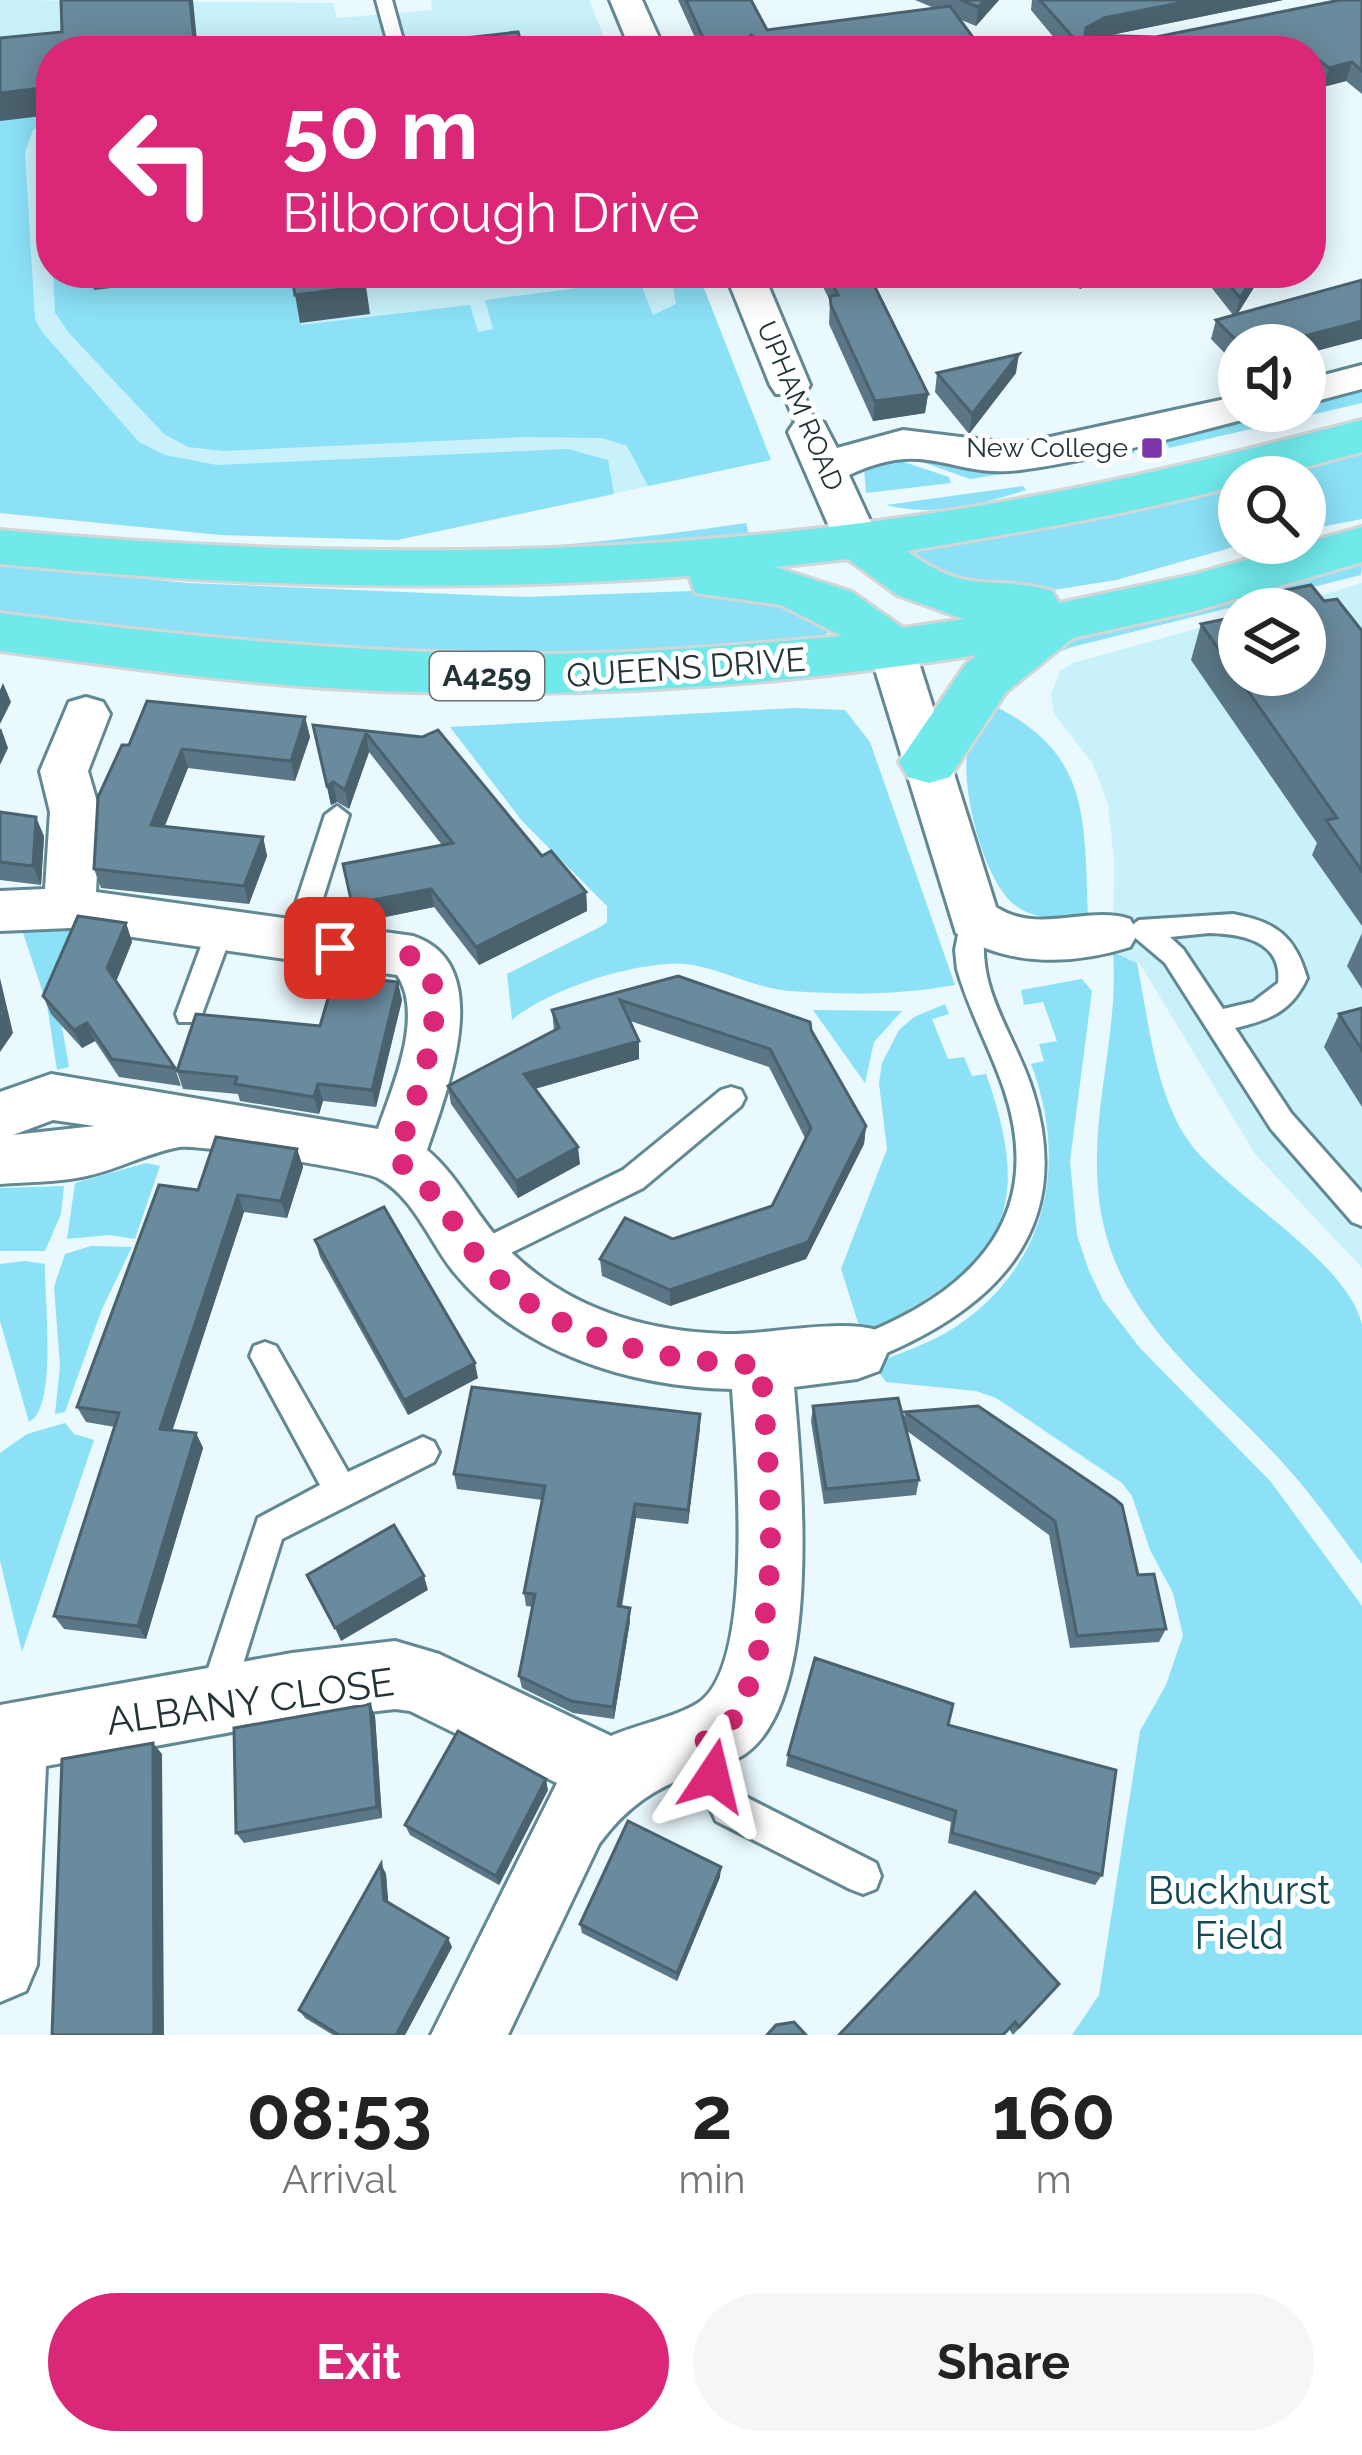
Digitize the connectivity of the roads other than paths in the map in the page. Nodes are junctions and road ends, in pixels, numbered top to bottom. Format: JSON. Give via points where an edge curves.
{"nodes":[{"id":1,"x":384,"y":0,"type":"edge"},
{"id":2,"x":626,"y":0,"type":"edge"},
{"id":3,"x":394,"y":36,"type":"edge"},
{"id":4,"x":642,"y":36,"type":"edge"},
{"id":5,"x":750,"y":288,"type":"edge"},
{"id":6,"x":1362,"y":377,"type":"edge"},
{"id":7,"x":790,"y":385,"type":"joint"},
{"id":8,"x":1326,"y":386,"type":"edge"},
{"id":9,"x":1218,"y":413,"type":"edge"},
{"id":10,"x":1362,"y":436,"type":"edge"},
{"id":11,"x":818,"y":451,"type":"junction"},
{"id":12,"x":856,"y":538,"type":"junction"},
{"id":13,"x":1362,"y":544,"type":"edge"},
{"id":14,"x":0,"y":547,"type":"edge"},
{"id":15,"x":513,"y":570,"type":"junction"},
{"id":16,"x":1178,"y":597,"type":"junction"},
{"id":17,"x":1064,"y":622,"type":"junction"},
{"id":18,"x":0,"y":632,"type":"edge"},
{"id":19,"x":892,"y":650,"type":"junction"},
{"id":20,"x":86,"y":714,"type":"dead end"},
{"id":21,"x":929,"y":762,"type":"junction"},
{"id":22,"x":337,"y":815,"type":"dead end"},
{"id":23,"x":70,"y":908,"type":"junction"},
{"id":24,"x":0,"y":911,"type":"edge"},
{"id":25,"x":974,"y":919,"type":"junction"},
{"id":26,"x":220,"y":930,"type":"junction"},
{"id":27,"x":1129,"y":932,"type":"junction"},
{"id":28,"x":296,"y":943,"type":"junction"},
{"id":29,"x":189,"y":1014,"type":"dead end"},
{"id":30,"x":1214,"y":1021,"type":"junction"},
{"id":31,"x":731,"y":1098,"type":"dead end"},
{"id":32,"x":0,"y":1116,"type":"edge"},
{"id":33,"x":184,"y":1123,"type":"junction"},
{"id":34,"x":396,"y":1158,"type":"junction"},
{"id":35,"x":0,"y":1160,"type":"edge"},
{"id":36,"x":1362,"y":1213,"type":"edge"},
{"id":37,"x":476,"y":1256,"type":"junction"},
{"id":38,"x":857,"y":1351,"type":"joint"},
{"id":39,"x":265,"y":1356,"type":"dead end"},
{"id":40,"x":761,"y":1365,"type":"junction"},
{"id":41,"x":423,"y":1453,"type":"dead end"},
{"id":42,"x":341,"y":1491,"type":"junction"},
{"id":43,"x":215,"y":1700,"type":"junction"},
{"id":44,"x":704,"y":1736,"type":"junction"},
{"id":45,"x":6,"y":1740,"type":"edge"},
{"id":46,"x":611,"y":1772,"type":"junction"},
{"id":47,"x":863,"y":1876,"type":"dead end"},
{"id":48,"x":0,"y":1965,"type":"edge"},
{"id":49,"x":469,"y":2035,"type":"edge"}],
"edges":[{"from":1,"to":3,"type":"lane"},
{"from":2,"to":4,"type":"street"},
{"from":5,"to":7,"type":"street","name":"UPHAM ROAD"},
{"from":6,"to":8,"type":"street"},
{"from":7,"to":11,"type":"lane","name":"UPHAM ROAD"},
{"from":9,"to":11,"type":"street","via":[[1018,457],[901,444]]},
{"from":10,"to":12,"type":"main road","via":[[1094,501]]},
{"from":11,"to":12,"type":"street","name":"UPHAM ROAD"},
{"from":12,"to":15,"type":"main road"},
{"from":12,"to":16,"type":"main road","via":[[916,586],[956,601]]},
{"from":12,"to":19,"type":"main road"},
{"from":13,"to":16,"type":"main road","name":"QUEENS DRIVE","number":"A4259"},
{"from":14,"to":15,"type":"main road","via":[[239,568]]},
{"from":15,"to":19,"type":"main road","via":[[626,582],[768,583],[849,610]]},
{"from":16,"to":17,"type":"main road","name":"QUEENS DRIVE","number":"A4259"},
{"from":17,"to":19,"type":"main road","name":"QUEENS DRIVE","number":"A4259"},
{"from":17,"to":21,"type":"main road","via":[[986,678]]},
{"from":18,"to":19,"type":"main road","name":"QUEENS DRIVE","number":"A4259","via":[[250,664],[429,675],[648,675]]},
{"from":19,"to":21,"type":"street"},
{"from":20,"to":23,"type":"street","via":[[64,771],[75,812]]},
{"from":21,"to":25,"type":"street"},
{"from":22,"to":28,"type":"lane"},
{"from":23,"to":24,"type":"street"},
{"from":23,"to":26,"type":"street"},
{"from":25,"to":27,"type":"street","via":[[1019,938]]},
{"from":25,"to":38,"type":"lane","via":[[968,960],[1028,1124],[1031,1159],[1019,1226],[1000,1261],[950,1309]]},
{"from":26,"to":28,"type":"street"},
{"from":26,"to":29,"type":"lane"},
{"from":27,"to":30,"type":"lane","via":[[1174,956]]},
{"from":27,"to":30,"type":"lane","via":[[1237,924],[1283,944],[1294,978],[1283,1000]]},
{"from":28,"to":34,"type":"street","via":[[402,954],[433,978],[431,1034]]},
{"from":30,"to":36,"type":"lane","via":[[1281,1121]]},
{"from":31,"to":37,"type":"lane","via":[[633,1179]]},
{"from":32,"to":33,"type":"street","via":[[70,1097]]},
{"from":33,"to":34,"type":"street"},
{"from":33,"to":35,"type":"street","via":[[84,1154]]},
{"from":34,"to":37,"type":"street","via":[[440,1202]]},
{"from":37,"to":40,"type":"street","via":[[517,1296],[591,1336],[644,1353]]},
{"from":38,"to":40,"type":"street"},
{"from":39,"to":42,"type":"lane"},
{"from":40,"to":44,"type":"street","via":[[769,1600],[737,1717]]},
{"from":41,"to":42,"type":"lane"},
{"from":42,"to":43,"type":"lane","via":[[269,1529]]},
{"from":43,"to":45,"type":"street","name":"ALBANY CLOSE"},
{"from":43,"to":46,"type":"street","name":"ALBANY CLOSE","via":[[415,1678]]},
{"from":44,"to":46,"type":"street"},
{"from":44,"to":47,"type":"lane","via":[[728,1808]]},
{"from":45,"to":48,"type":"street","name":"ALBANY CLOSE"},
{"from":46,"to":49,"type":"street","via":[[574,1819]]}]}
